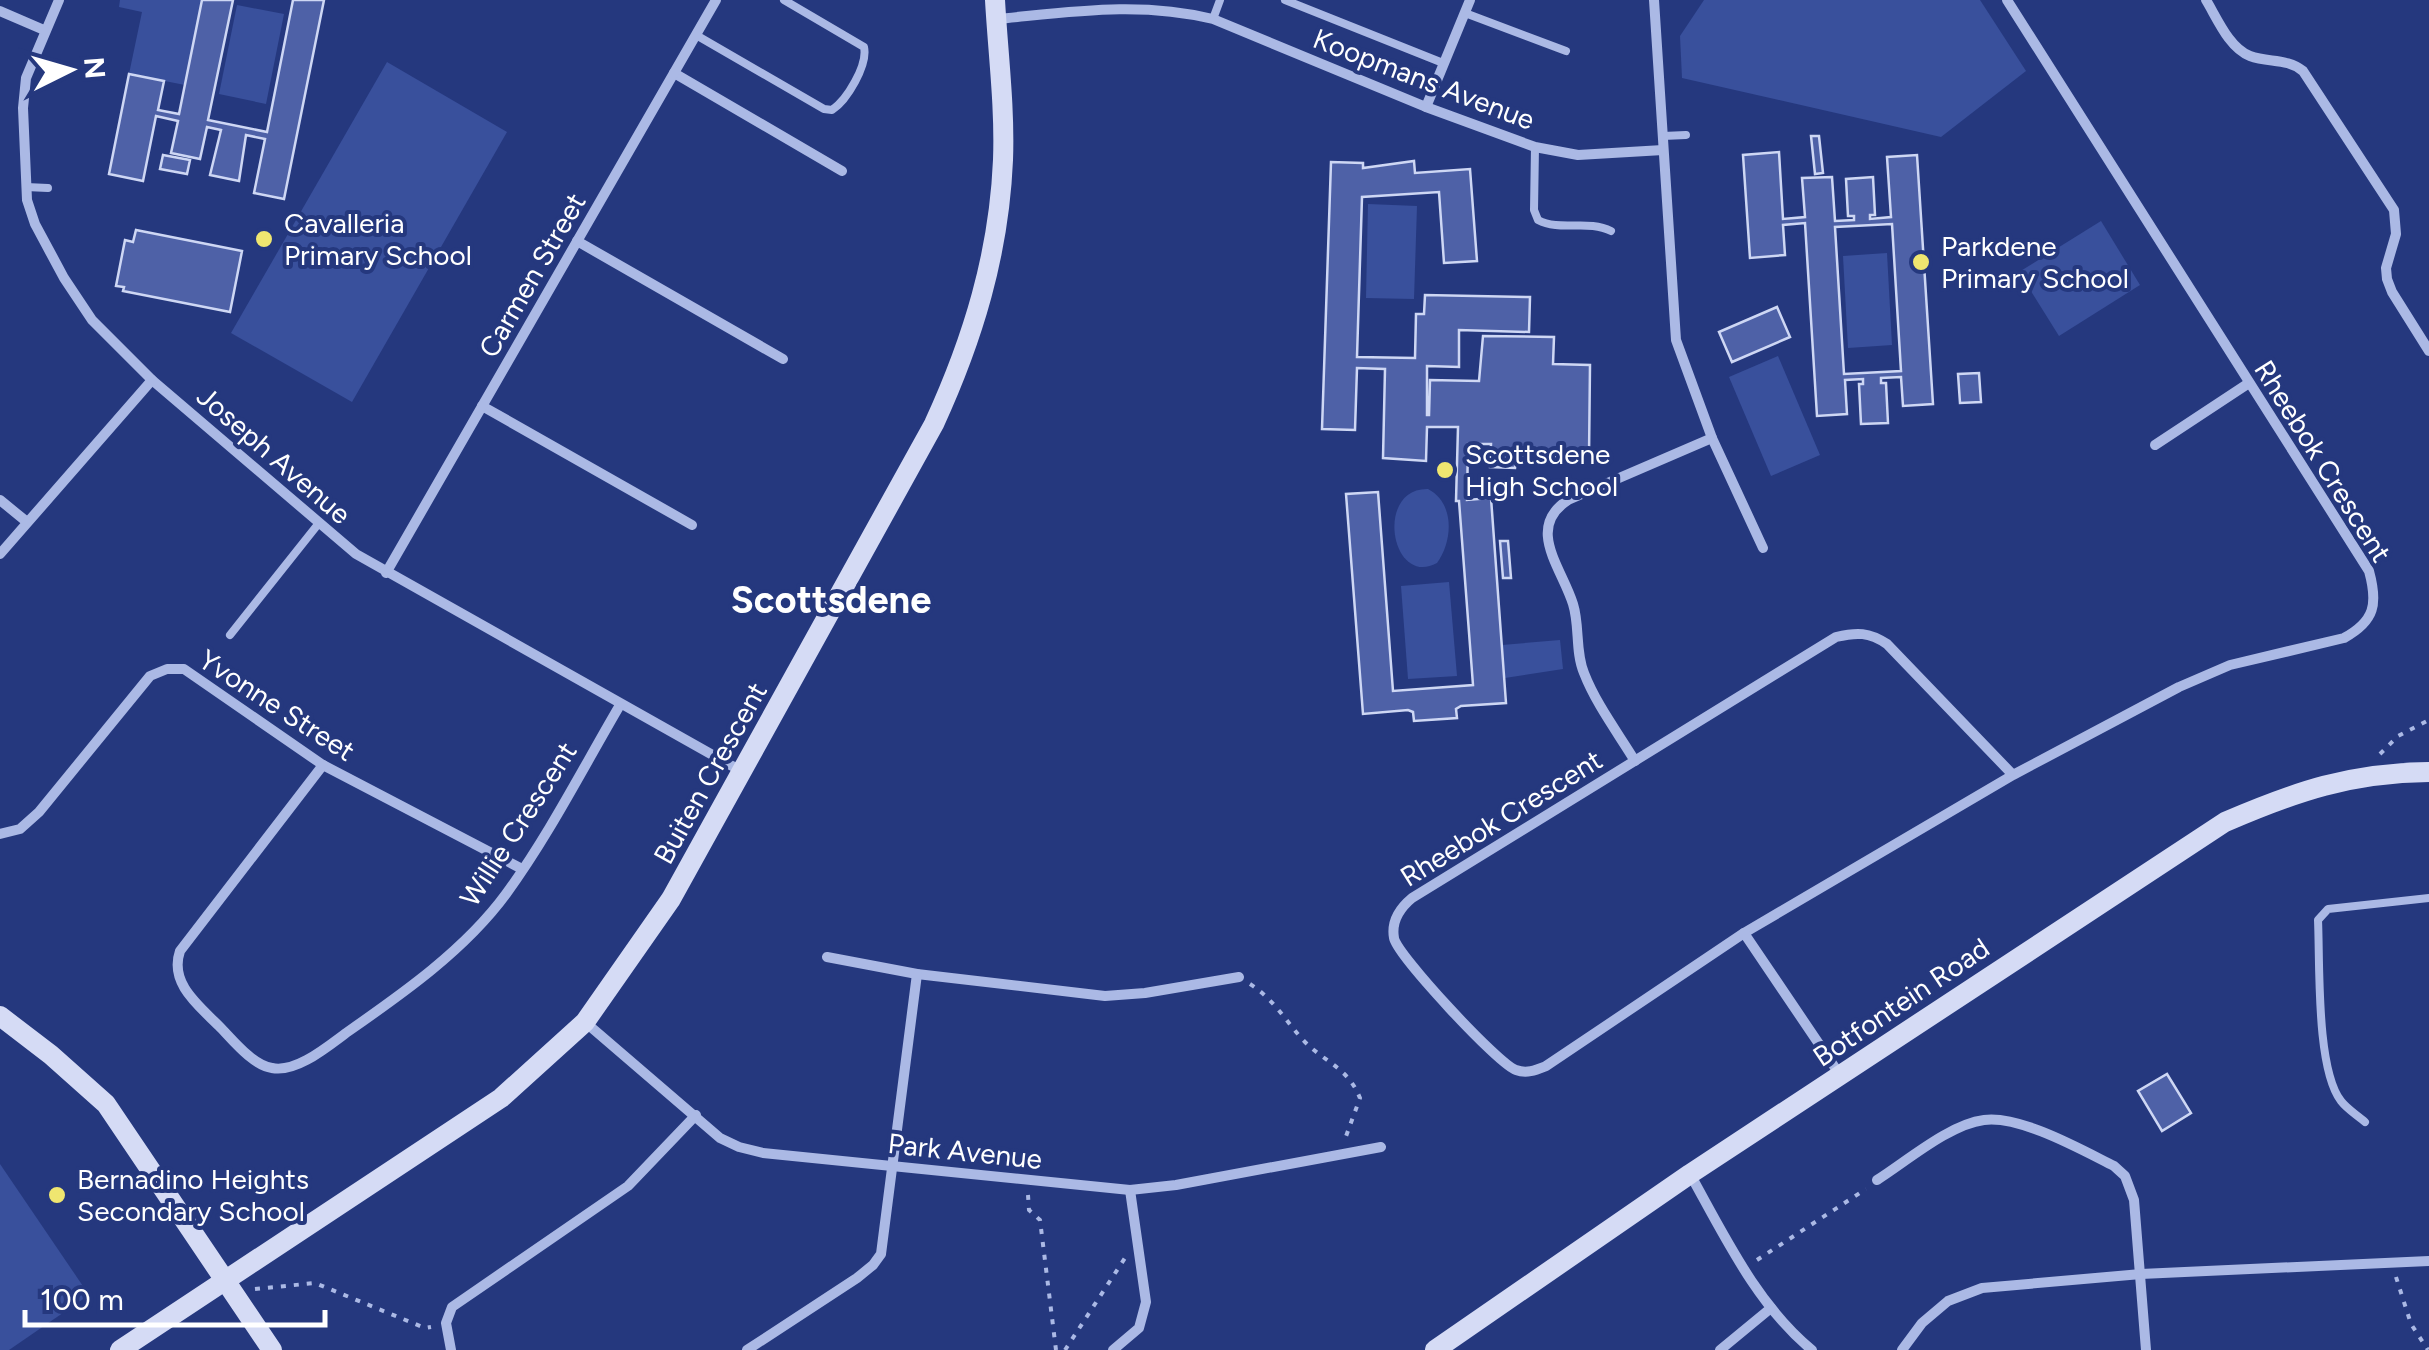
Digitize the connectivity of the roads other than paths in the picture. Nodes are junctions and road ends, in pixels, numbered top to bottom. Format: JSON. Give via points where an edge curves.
{"nodes":[{"id":1,"x":59,"y":0,"type":"edge"},
{"id":2,"x":716,"y":0,"type":"edge"},
{"id":3,"x":784,"y":0,"type":"edge"},
{"id":4,"x":1220,"y":0,"type":"edge"},
{"id":5,"x":1285,"y":0,"type":"edge"},
{"id":6,"x":1470,"y":0,"type":"edge"},
{"id":7,"x":1654,"y":0,"type":"edge"},
{"id":8,"x":2007,"y":0,"type":"edge"},
{"id":9,"x":2206,"y":0,"type":"edge"},
{"id":10,"x":995,"y":9,"type":"edge"},
{"id":11,"x":0,"y":11,"type":"edge"},
{"id":12,"x":1465,"y":13,"type":"junction"},
{"id":13,"x":1212,"y":19,"type":"junction"},
{"id":14,"x":44,"y":30,"type":"junction"},
{"id":15,"x":696,"y":36,"type":"junction"},
{"id":16,"x":1566,"y":51,"type":"dead end"},
{"id":17,"x":1443,"y":63,"type":"junction"},
{"id":18,"x":674,"y":74,"type":"junction"},
{"id":19,"x":1426,"y":107,"type":"junction"},
{"id":20,"x":1686,"y":135,"type":"dead end"},
{"id":21,"x":1662,"y":136,"type":"junction"},
{"id":22,"x":1535,"y":147,"type":"junction"},
{"id":23,"x":1664,"y":150,"type":"junction"},
{"id":24,"x":842,"y":171,"type":"dead end"},
{"id":25,"x":26,"y":187,"type":"junction"},
{"id":26,"x":48,"y":188,"type":"dead end"},
{"id":27,"x":1550,"y":225,"type":"junction"},
{"id":28,"x":1610,"y":231,"type":"dead end"},
{"id":29,"x":1564,"y":235,"type":"dead end"},
{"id":30,"x":577,"y":242,"type":"junction"},
{"id":31,"x":2429,"y":351,"type":"edge"},
{"id":32,"x":784,"y":359,"type":"dead end"},
{"id":33,"x":152,"y":380,"type":"junction"},
{"id":34,"x":2249,"y":383,"type":"junction"},
{"id":35,"x":482,"y":406,"type":"junction"},
{"id":36,"x":1712,"y":438,"type":"junction"},
{"id":37,"x":2155,"y":445,"type":"dead end"},
{"id":38,"x":0,"y":500,"type":"edge"},
{"id":39,"x":28,"y":522,"type":"junction"},
{"id":40,"x":319,"y":523,"type":"junction"},
{"id":41,"x":692,"y":525,"type":"dead end"},
{"id":42,"x":1762,"y":548,"type":"dead end"},
{"id":43,"x":0,"y":554,"type":"edge"},
{"id":44,"x":386,"y":573,"type":"junction"},
{"id":45,"x":230,"y":635,"type":"dead end"},
{"id":46,"x":620,"y":705,"type":"junction"},
{"id":47,"x":1635,"y":761,"type":"junction"},
{"id":48,"x":323,"y":764,"type":"junction"},
{"id":49,"x":742,"y":772,"type":"junction"},
{"id":50,"x":2429,"y":772,"type":"edge"},
{"id":51,"x":2013,"y":775,"type":"junction"},
{"id":52,"x":0,"y":834,"type":"edge"},
{"id":53,"x":522,"y":869,"type":"junction"},
{"id":54,"x":2429,"y":898,"type":"edge"},
{"id":55,"x":1744,"y":933,"type":"junction"},
{"id":56,"x":828,"y":957,"type":"dead end"},
{"id":57,"x":917,"y":974,"type":"junction"},
{"id":58,"x":1239,"y":977,"type":"road end"},
{"id":59,"x":0,"y":1016,"type":"edge"},
{"id":60,"x":585,"y":1022,"type":"junction"},
{"id":61,"x":1840,"y":1076,"type":"junction"},
{"id":62,"x":696,"y":1115,"type":"junction"},
{"id":63,"x":2364,"y":1122,"type":"dead end"},
{"id":64,"x":1381,"y":1147,"type":"dead end"},
{"id":65,"x":894,"y":1165,"type":"junction"},
{"id":66,"x":1690,"y":1174,"type":"junction"},
{"id":67,"x":1878,"y":1180,"type":"road end"},
{"id":68,"x":1130,"y":1190,"type":"junction"},
{"id":69,"x":2429,"y":1261,"type":"edge"},
{"id":70,"x":2141,"y":1274,"type":"junction"},
{"id":71,"x":228,"y":1280,"type":"junction"},
{"id":72,"x":1772,"y":1308,"type":"junction"},
{"id":73,"x":120,"y":1350,"type":"edge"},
{"id":74,"x":272,"y":1350,"type":"edge"},
{"id":75,"x":451,"y":1350,"type":"edge"},
{"id":76,"x":746,"y":1350,"type":"edge"},
{"id":77,"x":1113,"y":1350,"type":"edge"},
{"id":78,"x":1435,"y":1350,"type":"edge"},
{"id":79,"x":1720,"y":1350,"type":"edge"},
{"id":80,"x":1812,"y":1350,"type":"edge"},
{"id":81,"x":1902,"y":1350,"type":"edge"},
{"id":82,"x":2146,"y":1350,"type":"edge"}],
"edges":[{"from":1,"to":14,"type":"street","name":"Joseph Avenue"},
{"from":2,"to":15,"type":"street","name":"Carmen Street"},
{"from":3,"to":15,"type":"lane","via":[[866,51],[832,110]]},
{"from":4,"to":13,"type":"lane"},
{"from":5,"to":17,"type":"lane"},
{"from":6,"to":12,"type":"street"},
{"from":7,"to":21,"type":"street"},
{"from":8,"to":34,"type":"street","name":"Rheebok Crescent"},
{"from":9,"to":31,"type":"street","via":[[2242,52],[2304,71],[2384,193],[2397,221],[2387,279]]},
{"from":10,"to":13,"type":"street","name":"Koopmans Avenue","via":[[1152,8]]},
{"from":10,"to":49,"type":"street","name":"Buiten Crescent","via":[[1003,157],[982,305],[934,424]]},
{"from":11,"to":14,"type":"street"},
{"from":12,"to":16,"type":"lane"},
{"from":12,"to":17,"type":"street"},
{"from":13,"to":19,"type":"street","name":"Koopmans Avenue"},
{"from":14,"to":25,"type":"street","name":"Joseph Avenue","via":[[26,78]]},
{"from":15,"to":18,"type":"street","name":"Carmen Street"},
{"from":17,"to":19,"type":"street"},
{"from":18,"to":24,"type":"street"},
{"from":18,"to":30,"type":"street","name":"Carmen Street"},
{"from":19,"to":22,"type":"street","name":"Koopmans Avenue"},
{"from":20,"to":21,"type":"lane"},
{"from":21,"to":23,"type":"street"},
{"from":22,"to":23,"type":"street","name":"Koopmans Avenue","via":[[1578,155]]},
{"from":22,"to":27,"type":"lane","via":[[1535,216]]},
{"from":23,"to":36,"type":"street","via":[[1676,340]]},
{"from":25,"to":26,"type":"lane"},
{"from":25,"to":33,"type":"street","name":"Joseph Avenue","via":[[35,224],[64,278],[92,320]]},
{"from":27,"to":28,"type":"lane"},
{"from":27,"to":29,"type":"lane"},
{"from":30,"to":32,"type":"street"},
{"from":30,"to":35,"type":"street","name":"Carmen Street"},
{"from":33,"to":39,"type":"street"},
{"from":33,"to":40,"type":"street","name":"Joseph Avenue"},
{"from":34,"to":37,"type":"street"},
{"from":34,"to":51,"type":"street","name":"Rheebok Crescent","via":[[2369,571],[2370,616],[2344,638],[2230,665],[2179,686]]},
{"from":35,"to":41,"type":"street"},
{"from":35,"to":44,"type":"street","name":"Carmen Street"},
{"from":36,"to":42,"type":"street"},
{"from":36,"to":47,"type":"street","via":[[1568,500],[1548,522],[1548,545],[1575,610],[1583,671]]},
{"from":38,"to":39,"type":"street"},
{"from":39,"to":43,"type":"street"},
{"from":40,"to":44,"type":"street","name":"Joseph Avenue"},
{"from":40,"to":45,"type":"lane"},
{"from":44,"to":46,"type":"street","name":"Joseph Avenue"},
{"from":46,"to":49,"type":"street","name":"Joseph Avenue"},
{"from":46,"to":53,"type":"street","name":"Willie Crescent"},
{"from":47,"to":51,"type":"street","name":"Rheebok Crescent","via":[[1836,637],[1855,633],[1887,644]]},
{"from":47,"to":55,"type":"street","name":"Rheebok Crescent","via":[[1401,906],[1394,920],[1396,946],[1505,1066],[1530,1072]]},
{"from":48,"to":52,"type":"street","name":"Yvonne Street","via":[[201,678],[184,668],[167,669],[140,686],[39,812],[20,830]]},
{"from":48,"to":53,"type":"street","name":"Yvonne Street"},
{"from":48,"to":53,"type":"street","name":"Willie Crescent","via":[[176,963],[192,998],[262,1064],[289,1067],[389,1003],[478,926]]},
{"from":49,"to":60,"type":"street","name":"Buiten Crescent","via":[[671,899]]},
{"from":50,"to":61,"type":"street","name":"Botfontein Road","via":[[2349,778],[2294,792],[2225,822]]},
{"from":51,"to":55,"type":"street","name":"Rheebok Crescent"},
{"from":54,"to":63,"type":"lane","via":[[2328,908],[2318,920],[2329,1074],[2342,1102]]},
{"from":55,"to":61,"type":"street"},
{"from":56,"to":57,"type":"street"},
{"from":57,"to":58,"type":"street","via":[[1106,996]]},
{"from":57,"to":65,"type":"street"},
{"from":59,"to":71,"type":"street","via":[[106,1104]]},
{"from":60,"to":62,"type":"street","name":"Park Avenue"},
{"from":60,"to":71,"type":"street","name":"Buiten Crescent","via":[[501,1098]]},
{"from":61,"to":66,"type":"street","name":"Botfontein Road"},
{"from":62,"to":65,"type":"street","name":"Park Avenue","via":[[738,1147]]},
{"from":62,"to":75,"type":"street","via":[[628,1186],[452,1307],[446,1323]]},
{"from":64,"to":68,"type":"street","name":"Park Avenue"},
{"from":65,"to":68,"type":"street","name":"Park Avenue"},
{"from":65,"to":76,"type":"street","via":[[885,1240],[874,1265]]},
{"from":66,"to":72,"type":"street"},
{"from":66,"to":78,"type":"street","name":"Botfontein Road"},
{"from":67,"to":70,"type":"street","via":[[1981,1120],[2028,1128],[2125,1176],[2134,1200]]},
{"from":68,"to":77,"type":"street","via":[[1146,1302],[1139,1328]]},
{"from":69,"to":70,"type":"street"},
{"from":70,"to":81,"type":"street","via":[[1964,1293],[1922,1322]]},
{"from":70,"to":82,"type":"street"},
{"from":71,"to":73,"type":"street","name":"Buiten Crescent"},
{"from":71,"to":74,"type":"street"},
{"from":72,"to":79,"type":"street"},
{"from":72,"to":80,"type":"street"}]}
